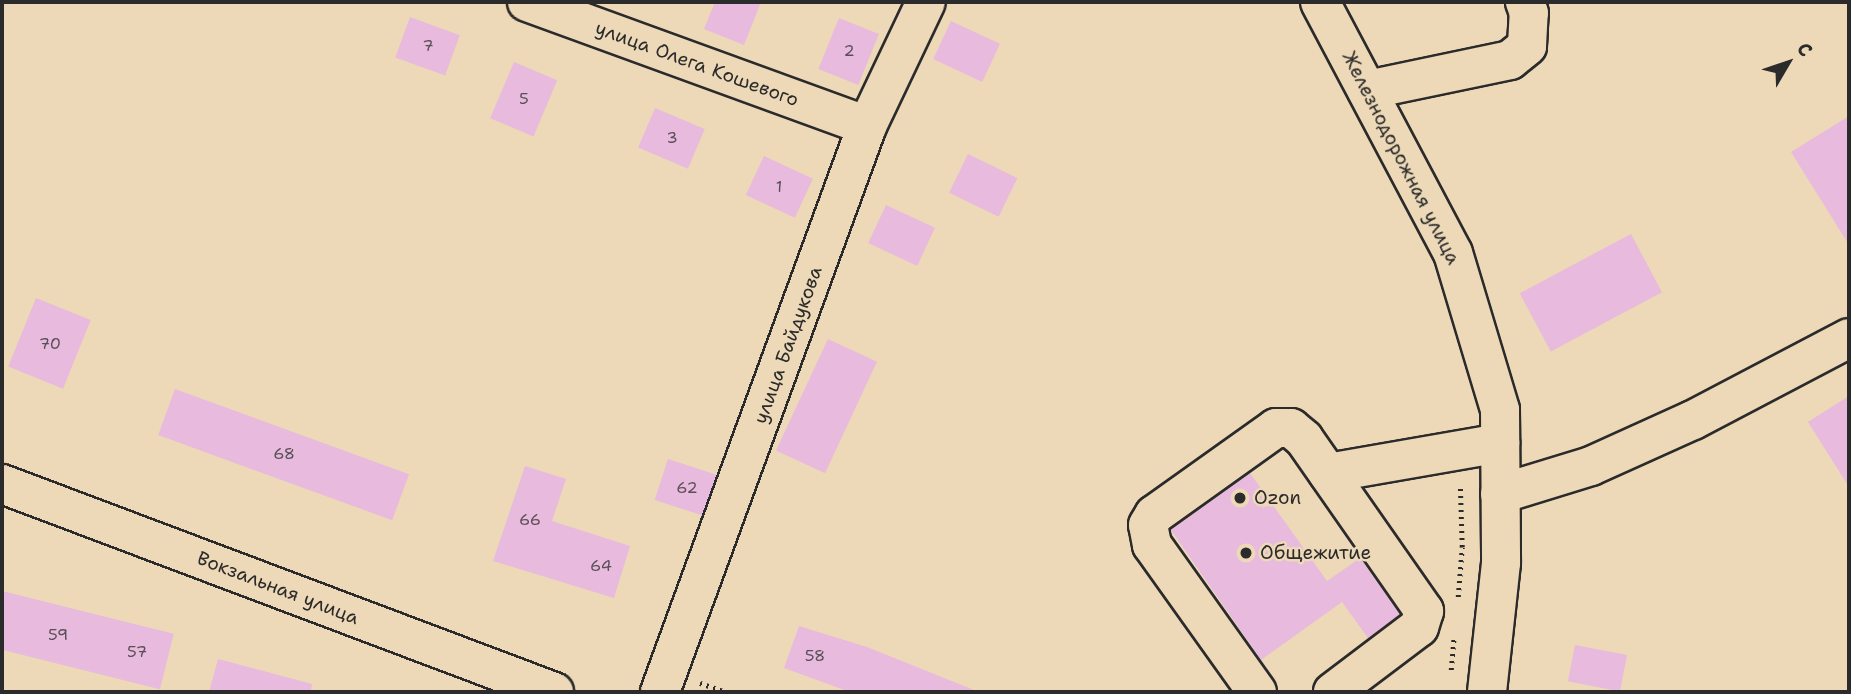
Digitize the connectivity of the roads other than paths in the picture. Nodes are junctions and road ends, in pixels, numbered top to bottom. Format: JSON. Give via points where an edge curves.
{"nodes":[{"id":1,"x":527,"y":2,"type":"edge"},
{"id":2,"x":926,"y":2,"type":"edge"},
{"id":3,"x":1320,"y":2,"type":"edge"},
{"id":4,"x":1525,"y":2,"type":"edge"},
{"id":5,"x":1367,"y":90,"type":"junction"},
{"id":6,"x":867,"y":126,"type":"junction"},
{"id":7,"x":1849,"y":338,"type":"edge"},
{"id":8,"x":1500,"y":443,"type":"junction"},
{"id":9,"x":1328,"y":473,"type":"junction"},
{"id":10,"x":2,"y":484,"type":"edge"},
{"id":11,"x":1500,"y":494,"type":"junction"},
{"id":12,"x":554,"y":692,"type":"edge"},
{"id":13,"x":660,"y":692,"type":"edge"},
{"id":14,"x":1256,"y":692,"type":"edge"},
{"id":15,"x":1333,"y":692,"type":"edge"},
{"id":16,"x":1487,"y":692,"type":"edge"}],
"edges":[{"from":1,"to":6,"type":"street","name":"улица Олега Кошевого"},
{"from":2,"to":6,"type":"street","name":"улица Байдукова"},
{"from":3,"to":5,"type":"street","name":"Железнодорожная улица"},
{"from":4,"to":5,"type":"street","via":[[1527,46],[1510,60]]},
{"from":5,"to":8,"type":"street","name":"Железнодорожная улица","via":[[1453,253],[1500,410]]},
{"from":6,"to":13,"type":"street","name":"улица Байдукова"},
{"from":7,"to":11,"type":"street","via":[[1693,420],[1591,466]]},
{"from":8,"to":9,"type":"street"},
{"from":8,"to":11,"type":"street","name":"Железнодорожная улица"},
{"from":9,"to":14,"type":"street","via":[[1291,428],[1276,428],[1154,515],[1148,525],[1152,545]]},
{"from":9,"to":15,"type":"street","via":[[1424,611],[1419,627]]},
{"from":10,"to":12,"type":"street","name":"Вокзальная улица"},
{"from":11,"to":16,"type":"street","name":"Железнодорожная улица","via":[[1502,564]]}]}
